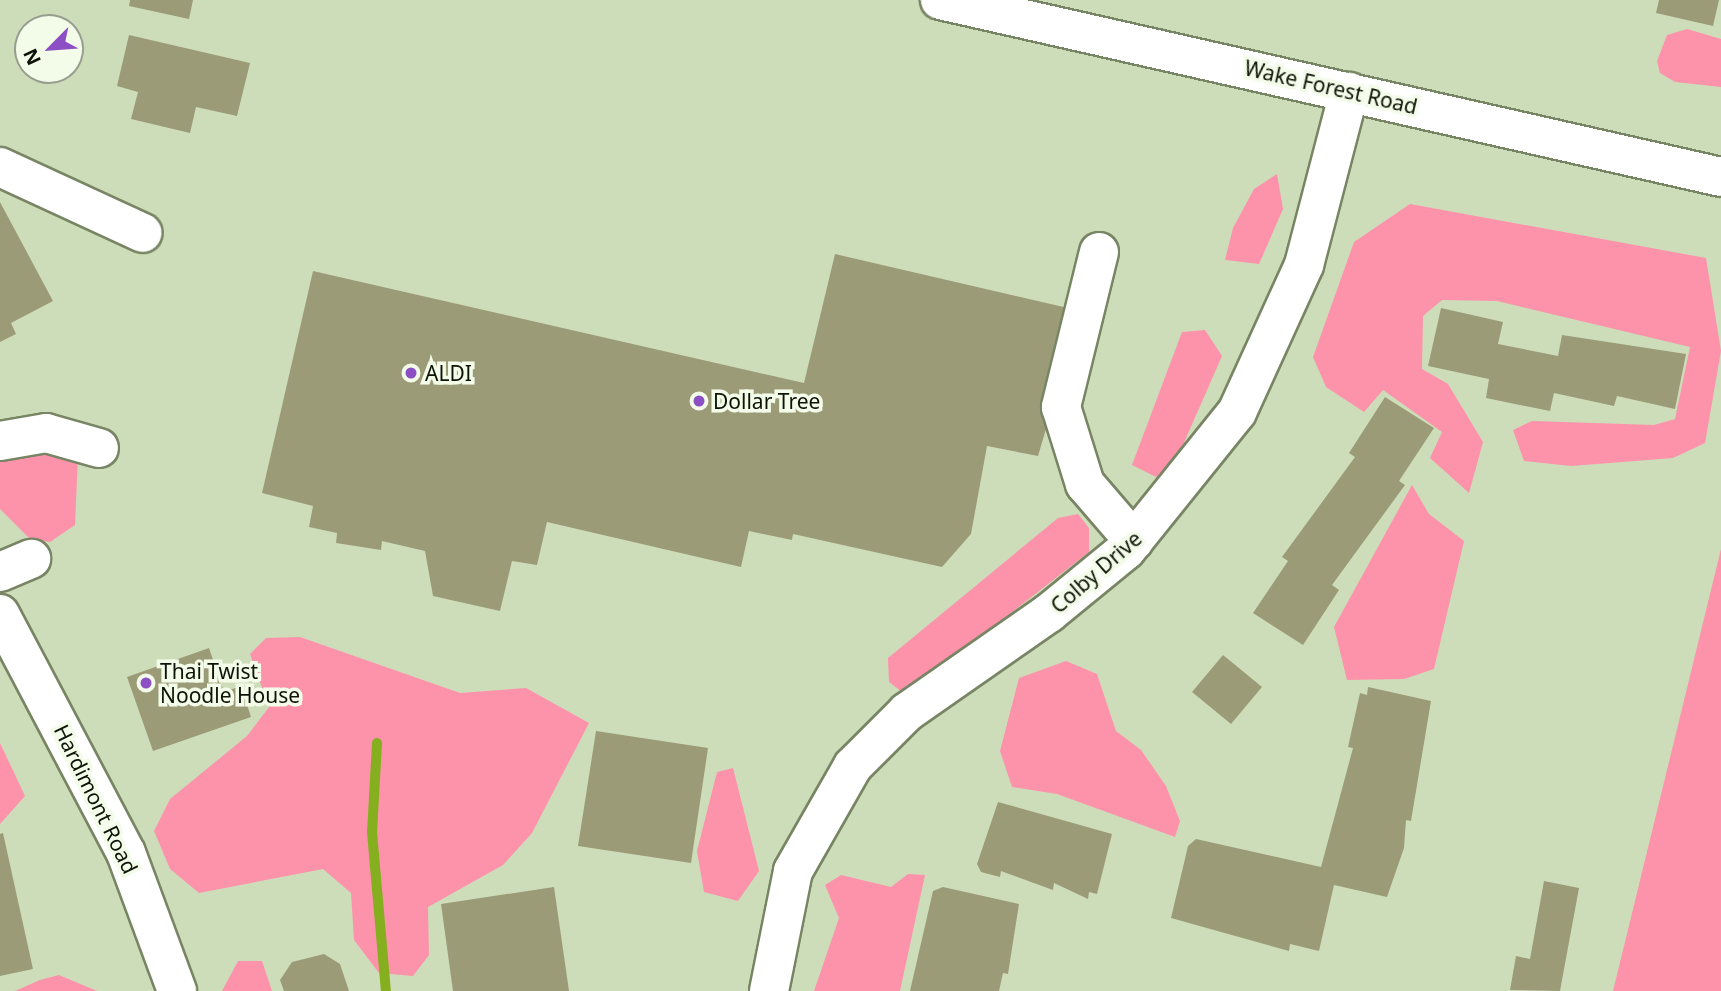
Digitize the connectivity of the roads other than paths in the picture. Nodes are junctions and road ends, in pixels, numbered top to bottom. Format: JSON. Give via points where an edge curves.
{"nodes":[{"id":1,"x":940,"y":0,"type":"edge"},
{"id":2,"x":1349,"y":92,"type":"junction"},
{"id":3,"x":4,"y":174,"type":"edge"},
{"id":4,"x":1721,"y":177,"type":"edge"},
{"id":5,"x":143,"y":233,"type":"dead end"},
{"id":6,"x":1099,"y":252,"type":"dead end"},
{"id":7,"x":0,"y":441,"type":"edge"},
{"id":8,"x":99,"y":448,"type":"dead end"},
{"id":9,"x":1134,"y":541,"type":"junction"},
{"id":10,"x":0,"y":614,"type":"edge"},
{"id":11,"x":177,"y":991,"type":"edge"},
{"id":12,"x":769,"y":991,"type":"edge"}],
"edges":[{"from":1,"to":2,"type":"street","name":"Wake Forest Road"},
{"from":2,"to":4,"type":"street","name":"Wake Forest Road"},
{"from":2,"to":9,"type":"street","name":"Colby Drive","via":[[1304,265],[1260,368],[1204,459]]},
{"from":3,"to":5,"type":"street"},
{"from":6,"to":9,"type":"street","via":[[1061,407],[1085,484]]},
{"from":7,"to":8,"type":"street","via":[[46,433]]},
{"from":9,"to":12,"type":"street","name":"Colby Drive","via":[[1059,606],[907,712],[853,766],[793,871]]},
{"from":10,"to":11,"type":"street","name":"Hardimont Road","via":[[126,853]]}]}
